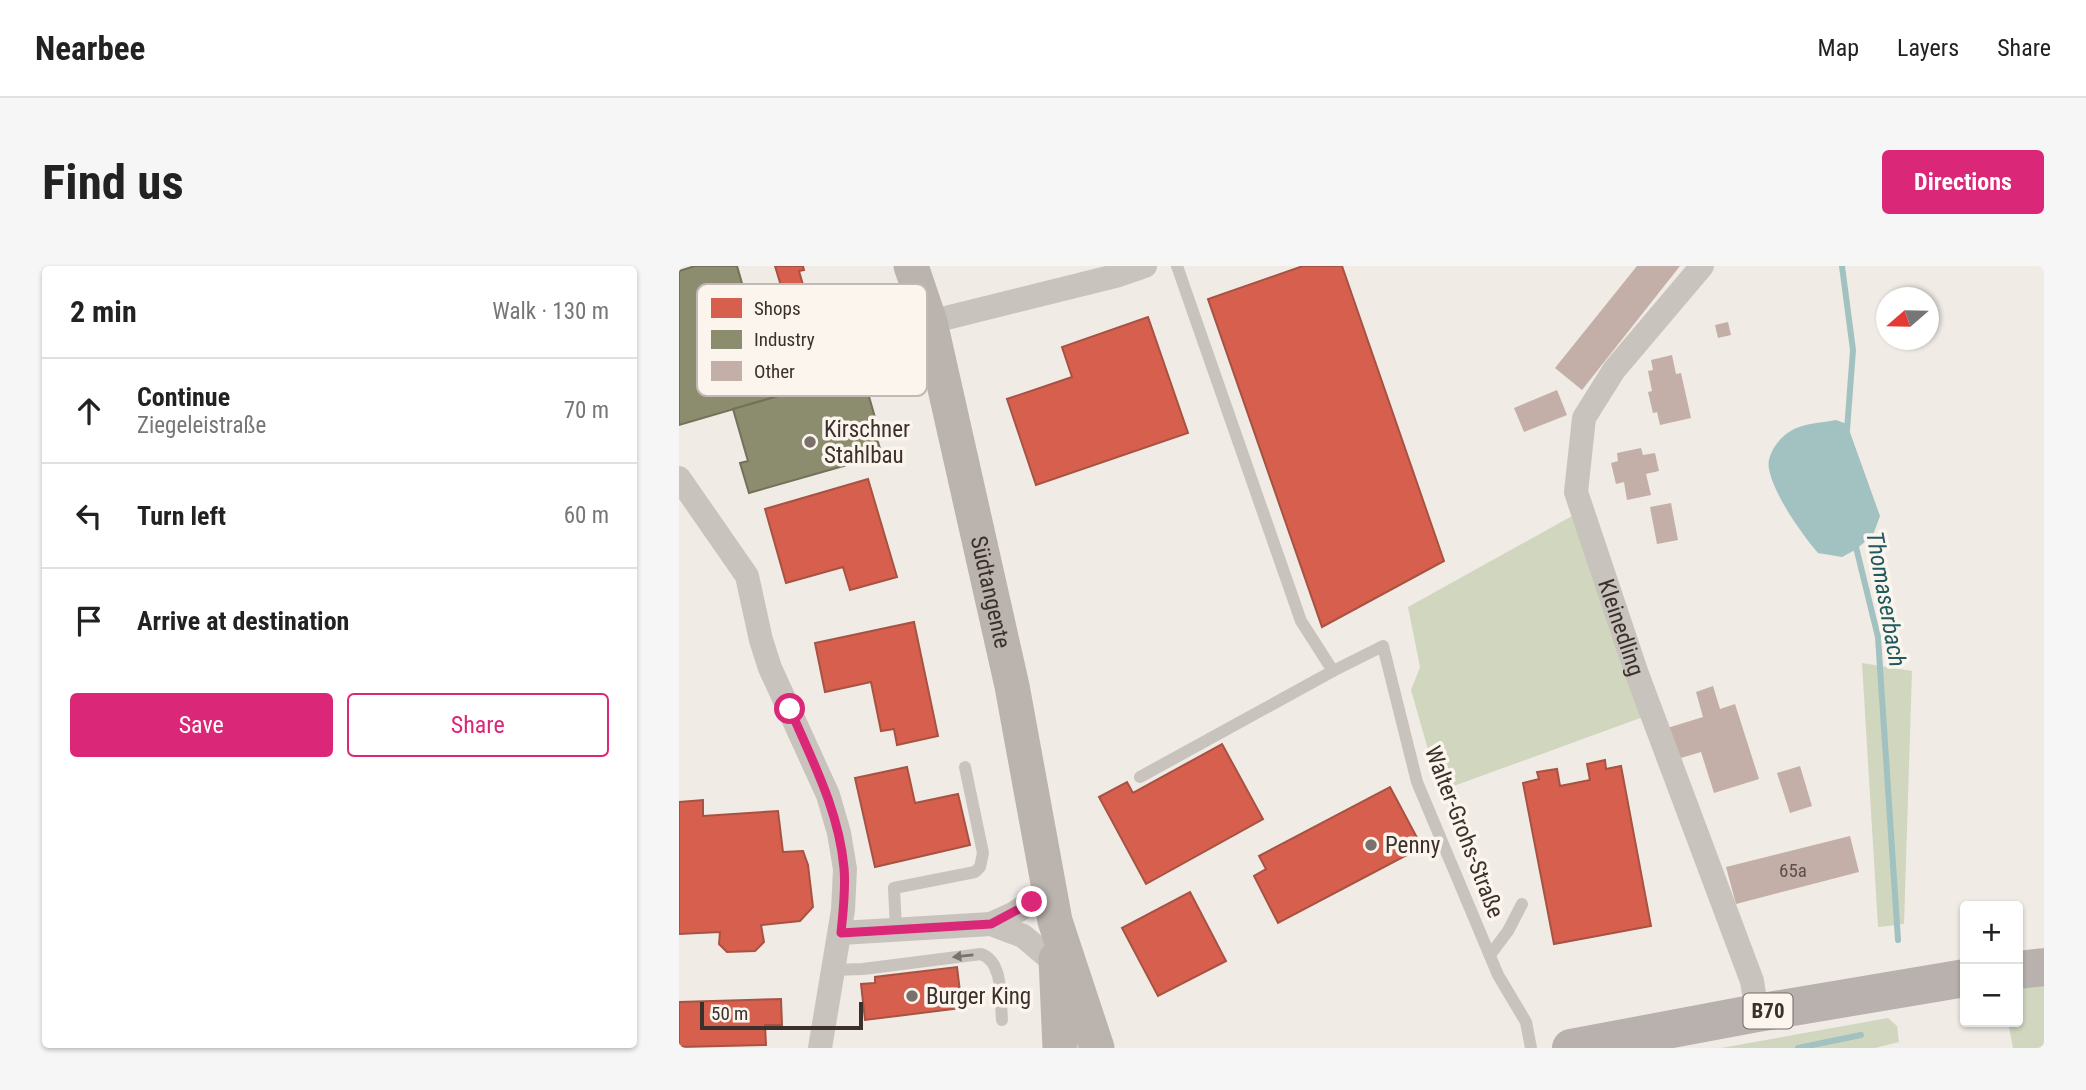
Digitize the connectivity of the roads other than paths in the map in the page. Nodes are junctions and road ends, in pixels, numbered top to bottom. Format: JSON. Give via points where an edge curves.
{"nodes":[{"id":1,"x":911,"y":266,"type":"edge"},
{"id":2,"x":1145,"y":266,"type":"edge"},
{"id":3,"x":1177,"y":266,"type":"edge"},
{"id":4,"x":1702,"y":266,"type":"edge"},
{"id":5,"x":917,"y":284,"type":"edge"},
{"id":6,"x":927,"y":313,"type":"edge"},
{"id":7,"x":930,"y":322,"type":"junction"},
{"id":8,"x":679,"y":478,"type":"edge"},
{"id":9,"x":1333,"y":671,"type":"junction"},
{"id":10,"x":965,"y":767,"type":"dead end"},
{"id":11,"x":1140,"y":777,"type":"dead end"},
{"id":12,"x":1522,"y":904,"type":"dead end"},
{"id":13,"x":1052,"y":906,"type":"junction"},
{"id":14,"x":991,"y":924,"type":"junction"},
{"id":15,"x":896,"y":929,"type":"junction"},
{"id":16,"x":841,"y":933,"type":"junction"},
{"id":17,"x":1490,"y":955,"type":"junction"},
{"id":18,"x":1056,"y":964,"type":"junction"},
{"id":19,"x":2044,"y":967,"type":"edge"},
{"id":20,"x":2023,"y":969,"type":"edge"},
{"id":21,"x":833,"y":970,"type":"junction"},
{"id":22,"x":1960,"y":979,"type":"edge"},
{"id":23,"x":1757,"y":1013,"type":"junction"},
{"id":24,"x":1002,"y":1020,"type":"dead end"},
{"id":25,"x":1581,"y":1047,"type":"edge"},
{"id":26,"x":820,"y":1048,"type":"edge"},
{"id":27,"x":1060,"y":1048,"type":"edge"},
{"id":28,"x":1097,"y":1048,"type":"edge"},
{"id":29,"x":1531,"y":1048,"type":"edge"}],
"edges":[{"from":1,"to":5,"type":"main road","name":"Südtangente"},
{"from":2,"to":7,"type":"street"},
{"from":3,"to":9,"type":"lane","via":[[1301,621]]},
{"from":4,"to":23,"type":"street","name":"Kleinedling","via":[[1614,370],[1584,418],[1576,492],[1637,674],[1752,981]]},
{"from":6,"to":7,"type":"main road","name":"Südtangente"},
{"from":7,"to":13,"type":"main road","name":"Südtangente","via":[[1012,686]]},
{"from":8,"to":16,"type":"street","via":[[747,576],[770,668],[828,795],[845,869]]},
{"from":9,"to":11,"type":"lane","name":"Walter-Grohs-Straße"},
{"from":9,"to":17,"type":"lane","name":"Walter-Grohs-Straße","via":[[1383,646],[1417,782]]},
{"from":10,"to":15,"type":"lane","via":[[981,867],[975,873],[894,888]]},
{"from":12,"to":17,"type":"lane"},
{"from":13,"to":14,"type":"street"},
{"from":13,"to":18,"type":"main road","name":"Südtangente"},
{"from":13,"to":28,"type":"main road","name":"Südtangente"},
{"from":14,"to":15,"type":"street"},
{"from":14,"to":18,"type":"street","via":[[1023,936]]},
{"from":15,"to":16,"type":"street"},
{"from":16,"to":21,"type":"street"},
{"from":17,"to":29,"type":"lane","name":"Walter-Grohs-Straße","via":[[1526,1021]]},
{"from":18,"to":27,"type":"main road","name":"Südtangente"},
{"from":19,"to":20,"type":"main road"},
{"from":24,"to":21,"type":"lane","one_way":true,"via":[[997,969],[981,954]]},
{"from":21,"to":26,"type":"street"},
{"from":22,"to":23,"type":"main road","number":"B70"},
{"from":23,"to":25,"type":"main road","number":"B70"}]}
